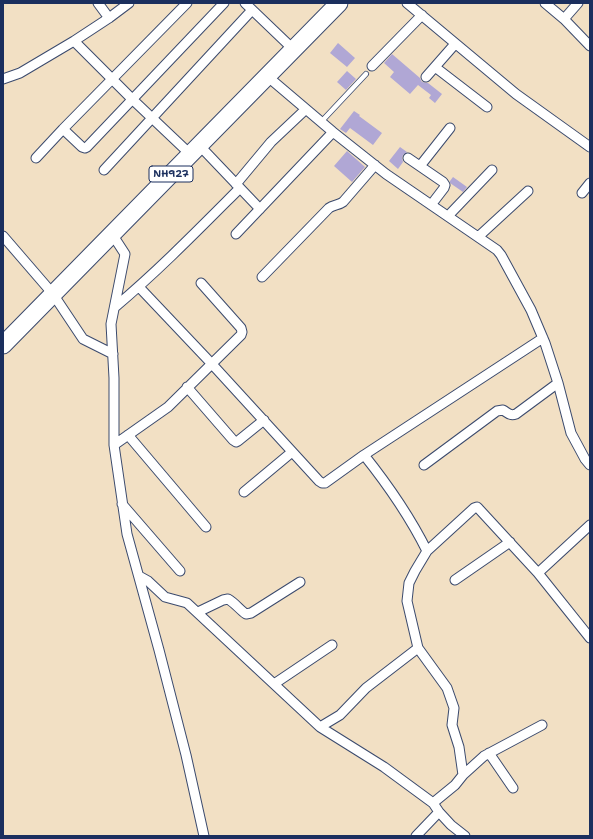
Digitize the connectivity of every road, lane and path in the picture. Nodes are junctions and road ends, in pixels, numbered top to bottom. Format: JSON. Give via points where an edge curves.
{"nodes":[{"id":1,"x":98,"y":3,"type":"edge"},
{"id":2,"x":130,"y":3,"type":"edge"},
{"id":3,"x":186,"y":3,"type":"edge"},
{"id":4,"x":224,"y":3,"type":"edge"},
{"id":5,"x":245,"y":3,"type":"edge"},
{"id":6,"x":339,"y":3,"type":"edge"},
{"id":7,"x":407,"y":3,"type":"edge"},
{"id":8,"x":545,"y":3,"type":"edge"},
{"id":9,"x":578,"y":3,"type":"edge"},
{"id":10,"x":252,"y":10,"type":"junction"},
{"id":11,"x":422,"y":16,"type":"junction"},
{"id":12,"x":109,"y":18,"type":"junction"},
{"id":13,"x":564,"y":19,"type":"junction"},
{"id":14,"x":74,"y":41,"type":"junction"},
{"id":15,"x":455,"y":44,"type":"junction"},
{"id":16,"x":590,"y":46,"type":"edge"},
{"id":17,"x":293,"y":49,"type":"junction"},
{"id":18,"x":372,"y":66,"type":"dead end"},
{"id":19,"x":435,"y":67,"type":"junction"},
{"id":20,"x":366,"y":74,"type":"dead end"},
{"id":21,"x":267,"y":76,"type":"junction"},
{"id":22,"x":426,"y":77,"type":"dead end"},
{"id":23,"x":3,"y":79,"type":"edge"},
{"id":24,"x":112,"y":79,"type":"junction"},
{"id":25,"x":132,"y":99,"type":"junction"},
{"id":26,"x":487,"y":107,"type":"dead end"},
{"id":27,"x":306,"y":109,"type":"junction"},
{"id":28,"x":152,"y":118,"type":"junction"},
{"id":29,"x":322,"y":122,"type":"junction"},
{"id":30,"x":450,"y":128,"type":"dead end"},
{"id":31,"x":63,"y":129,"type":"junction"},
{"id":32,"x":333,"y":132,"type":"junction"},
{"id":33,"x":590,"y":147,"type":"edge"},
{"id":34,"x":195,"y":150,"type":"junction"},
{"id":35,"x":36,"y":158,"type":"dead end"},
{"id":36,"x":408,"y":158,"type":"dead end"},
{"id":37,"x":375,"y":165,"type":"junction"},
{"id":38,"x":420,"y":166,"type":"junction"},
{"id":39,"x":104,"y":170,"type":"dead end"},
{"id":40,"x":492,"y":170,"type":"dead end"},
{"id":41,"x":590,"y":183,"type":"edge"},
{"id":42,"x":238,"y":186,"type":"junction"},
{"id":43,"x":528,"y":191,"type":"dead end"},
{"id":44,"x":582,"y":193,"type":"dead end"},
{"id":45,"x":431,"y":205,"type":"junction"},
{"id":46,"x":260,"y":209,"type":"junction"},
{"id":47,"x":448,"y":216,"type":"junction"},
{"id":48,"x":112,"y":234,"type":"junction"},
{"id":49,"x":236,"y":234,"type":"dead end"},
{"id":50,"x":3,"y":236,"type":"edge"},
{"id":51,"x":478,"y":237,"type":"junction"},
{"id":52,"x":10,"y":243,"type":"junction"},
{"id":53,"x":3,"y":251,"type":"edge"},
{"id":54,"x":262,"y":277,"type":"dead end"},
{"id":55,"x":201,"y":283,"type":"dead end"},
{"id":56,"x":139,"y":287,"type":"junction"},
{"id":57,"x":53,"y":294,"type":"junction"},
{"id":58,"x":115,"y":307,"type":"junction"},
{"id":59,"x":543,"y":338,"type":"junction"},
{"id":60,"x":3,"y":346,"type":"edge"},
{"id":61,"x":113,"y":354,"type":"junction"},
{"id":62,"x":211,"y":363,"type":"junction"},
{"id":63,"x":558,"y":383,"type":"junction"},
{"id":64,"x":187,"y":387,"type":"junction"},
{"id":65,"x":264,"y":420,"type":"junction"},
{"id":66,"x":128,"y":435,"type":"junction"},
{"id":67,"x":114,"y":445,"type":"junction"},
{"id":68,"x":292,"y":452,"type":"junction"},
{"id":69,"x":364,"y":455,"type":"junction"},
{"id":70,"x":424,"y":465,"type":"dead end"},
{"id":71,"x":590,"y":465,"type":"edge"},
{"id":72,"x":244,"y":492,"type":"dead end"},
{"id":73,"x":122,"y":504,"type":"junction"},
{"id":74,"x":590,"y":525,"type":"edge"},
{"id":75,"x":206,"y":527,"type":"dead end"},
{"id":76,"x":510,"y":542,"type":"junction"},
{"id":77,"x":427,"y":551,"type":"junction"},
{"id":78,"x":180,"y":571,"type":"dead end"},
{"id":79,"x":538,"y":573,"type":"junction"},
{"id":80,"x":139,"y":576,"type":"junction"},
{"id":81,"x":455,"y":580,"type":"dead end"},
{"id":82,"x":300,"y":582,"type":"dead end"},
{"id":83,"x":198,"y":612,"type":"junction"},
{"id":84,"x":590,"y":638,"type":"edge"},
{"id":85,"x":332,"y":645,"type":"dead end"},
{"id":86,"x":418,"y":648,"type":"junction"},
{"id":87,"x":274,"y":684,"type":"junction"},
{"id":88,"x":542,"y":725,"type":"dead end"},
{"id":89,"x":320,"y":727,"type":"junction"},
{"id":90,"x":489,"y":753,"type":"junction"},
{"id":91,"x":463,"y":775,"type":"junction"},
{"id":92,"x":513,"y":788,"type":"dead end"},
{"id":93,"x":433,"y":803,"type":"junction"},
{"id":94,"x":439,"y":812,"type":"junction"},
{"id":95,"x":204,"y":836,"type":"edge"},
{"id":96,"x":416,"y":836,"type":"edge"},
{"id":97,"x":466,"y":836,"type":"edge"}],
"edges":[{"from":1,"to":12,"type":"street"},
{"from":2,"to":12,"type":"street"},
{"from":3,"to":24,"type":"street"},
{"from":4,"to":25,"type":"street"},
{"from":5,"to":10,"type":"street"},
{"from":6,"to":17,"type":"highway","number":"NH927"},
{"from":7,"to":11,"type":"street"},
{"from":8,"to":13,"type":"street"},
{"from":9,"to":13,"type":"street"},
{"from":10,"to":17,"type":"street"},
{"from":10,"to":28,"type":"street"},
{"from":11,"to":15,"type":"street"},
{"from":11,"to":18,"type":"street"},
{"from":12,"to":14,"type":"street"},
{"from":13,"to":16,"type":"street"},
{"from":14,"to":23,"type":"street","via":[[20,73]]},
{"from":14,"to":24,"type":"street"},
{"from":15,"to":19,"type":"street"},
{"from":15,"to":33,"type":"street","via":[[516,94]]},
{"from":17,"to":21,"type":"highway","number":"NH927"},
{"from":19,"to":22,"type":"street"},
{"from":19,"to":26,"type":"street"},
{"from":20,"to":29,"type":"lane"},
{"from":21,"to":27,"type":"street"},
{"from":21,"to":34,"type":"highway","number":"NH927"},
{"from":24,"to":25,"type":"street"},
{"from":24,"to":31,"type":"street"},
{"from":25,"to":28,"type":"street"},
{"from":25,"to":31,"type":"street","via":[[85,148]]},
{"from":27,"to":29,"type":"street"},
{"from":27,"to":42,"type":"street","via":[[271,142]]},
{"from":28,"to":34,"type":"street"},
{"from":28,"to":39,"type":"street"},
{"from":29,"to":32,"type":"street"},
{"from":30,"to":38,"type":"street"},
{"from":31,"to":35,"type":"street"},
{"from":32,"to":37,"type":"street"},
{"from":32,"to":46,"type":"street"},
{"from":34,"to":42,"type":"street"},
{"from":34,"to":48,"type":"highway","number":"NH927"},
{"from":36,"to":38,"type":"street"},
{"from":37,"to":45,"type":"street"},
{"from":37,"to":54,"type":"street","via":[[343,202],[329,208]]},
{"from":38,"to":45,"type":"street","via":[[445,184]]},
{"from":40,"to":47,"type":"street"},
{"from":41,"to":44,"type":"street"},
{"from":42,"to":46,"type":"street"},
{"from":42,"to":56,"type":"street"},
{"from":43,"to":51,"type":"street"},
{"from":45,"to":47,"type":"street"},
{"from":46,"to":49,"type":"street"},
{"from":47,"to":51,"type":"street"},
{"from":48,"to":57,"type":"highway","number":"NH927"},
{"from":48,"to":58,"type":"street","via":[[125,254]]},
{"from":50,"to":52,"type":"street"},
{"from":51,"to":59,"type":"street","via":[[501,255]]},
{"from":52,"to":53,"type":"street"},
{"from":52,"to":57,"type":"street"},
{"from":55,"to":62,"type":"street","via":[[242,332]]},
{"from":56,"to":58,"type":"street"},
{"from":56,"to":62,"type":"street"},
{"from":57,"to":60,"type":"highway","number":"NH927"},
{"from":57,"to":61,"type":"street","via":[[83,339]]},
{"from":58,"to":61,"type":"street","via":[[111,324]]},
{"from":59,"to":63,"type":"street"},
{"from":59,"to":69,"type":"street"},
{"from":61,"to":67,"type":"street"},
{"from":62,"to":64,"type":"street"},
{"from":62,"to":65,"type":"street"},
{"from":63,"to":70,"type":"street","via":[[516,414],[497,411]]},
{"from":63,"to":71,"type":"street","via":[[571,433]]},
{"from":64,"to":65,"type":"street","via":[[236,442]]},
{"from":64,"to":66,"type":"street","via":[[168,407]]},
{"from":65,"to":68,"type":"street"},
{"from":66,"to":67,"type":"street"},
{"from":66,"to":75,"type":"street"},
{"from":67,"to":73,"type":"street"},
{"from":68,"to":69,"type":"street","via":[[322,483],[326,483]]},
{"from":68,"to":72,"type":"street"},
{"from":69,"to":77,"type":"street","via":[[382,477]]},
{"from":73,"to":78,"type":"street"},
{"from":73,"to":80,"type":"street","via":[[127,534]]},
{"from":74,"to":79,"type":"street"},
{"from":76,"to":77,"type":"street","via":[[477,507]]},
{"from":76,"to":79,"type":"street"},
{"from":76,"to":81,"type":"street"},
{"from":77,"to":86,"type":"street","via":[[409,583],[407,601]]},
{"from":79,"to":84,"type":"street"},
{"from":80,"to":83,"type":"street","via":[[165,597],[187,603]]},
{"from":80,"to":95,"type":"street"},
{"from":82,"to":83,"type":"street","via":[[251,613],[246,614],[228,599]]},
{"from":83,"to":87,"type":"street"},
{"from":85,"to":87,"type":"street"},
{"from":86,"to":89,"type":"street","via":[[366,688],[340,715]]},
{"from":86,"to":91,"type":"street","via":[[447,688],[454,708],[452,725],[459,747]]},
{"from":87,"to":89,"type":"street"},
{"from":88,"to":90,"type":"street"},
{"from":89,"to":93,"type":"street","via":[[384,767]]},
{"from":90,"to":91,"type":"street"},
{"from":90,"to":92,"type":"street"},
{"from":91,"to":93,"type":"street"},
{"from":93,"to":94,"type":"street"},
{"from":94,"to":96,"type":"street"},
{"from":94,"to":97,"type":"street"}]}
